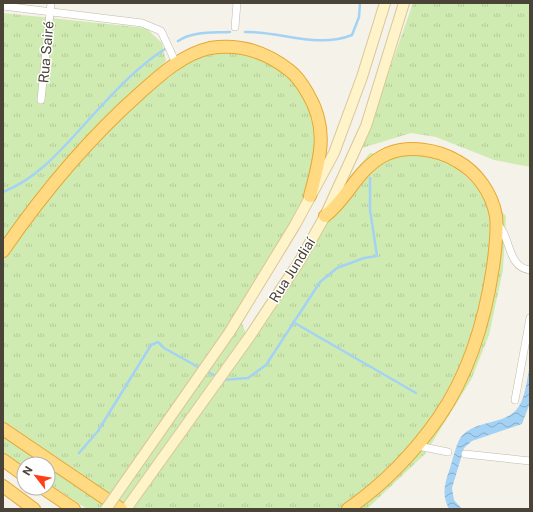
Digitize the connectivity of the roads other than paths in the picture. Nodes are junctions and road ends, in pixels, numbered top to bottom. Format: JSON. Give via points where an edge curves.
{"nodes":[{"id":1,"x":51,"y":3,"type":"edge"},
{"id":2,"x":237,"y":3,"type":"edge"},
{"id":3,"x":385,"y":3,"type":"edge"},
{"id":4,"x":404,"y":3,"type":"edge"},
{"id":5,"x":3,"y":6,"type":"edge"},
{"id":6,"x":50,"y":12,"type":"junction"},
{"id":7,"x":235,"y":27,"type":"dead end"},
{"id":8,"x":176,"y":63,"type":"junction"},
{"id":9,"x":41,"y":100,"type":"dead end"},
{"id":10,"x":310,"y":196,"type":"junction"},
{"id":11,"x":326,"y":216,"type":"junction"},
{"id":12,"x":496,"y":223,"type":"junction"},
{"id":13,"x":3,"y":251,"type":"edge"},
{"id":14,"x":530,"y":270,"type":"edge"},
{"id":15,"x":530,"y":318,"type":"edge"},
{"id":16,"x":514,"y":400,"type":"dead end"},
{"id":17,"x":3,"y":429,"type":"edge"},
{"id":18,"x":418,"y":446,"type":"junction"},
{"id":19,"x":448,"y":452,"type":"dead end"},
{"id":20,"x":465,"y":454,"type":"dead end"},
{"id":21,"x":3,"y":460,"type":"edge"},
{"id":22,"x":530,"y":462,"type":"edge"},
{"id":23,"x":16,"y":469,"type":"edge"},
{"id":24,"x":4,"y":487,"type":"edge"},
{"id":25,"x":55,"y":496,"type":"edge"},
{"id":26,"x":19,"y":509,"type":"edge"},
{"id":27,"x":34,"y":509,"type":"edge"},
{"id":28,"x":74,"y":509,"type":"edge"},
{"id":29,"x":106,"y":509,"type":"edge"},
{"id":30,"x":121,"y":509,"type":"edge"},
{"id":31,"x":126,"y":509,"type":"edge"},
{"id":32,"x":348,"y":509,"type":"edge"}],
"edges":[{"from":1,"to":6,"type":"street","name":"Rua Sairé"},
{"from":2,"to":7,"type":"street"},
{"from":3,"to":10,"type":"main road","name":"Rua Jundiaí","via":[[347,121],[334,153]]},
{"from":4,"to":11,"type":"main road","name":"Rua Jundiaí","via":[[366,126]]},
{"from":5,"to":6,"type":"street"},
{"from":6,"to":8,"type":"street","via":[[142,23],[155,27],[166,39]]},
{"from":6,"to":9,"type":"street","name":"Rua Sairé"},
{"from":8,"to":10,"type":"highway","via":[[210,48],[234,47],[262,53],[294,74],[315,106],[322,136]]},
{"from":8,"to":13,"type":"highway","via":[[126,105],[89,142],[55,180]]},
{"from":10,"to":29,"type":"main road","name":"Rua Jundiaí","bridge":true,"via":[[295,226],[229,333]]},
{"from":11,"to":12,"type":"highway","via":[[374,162],[388,154],[419,149],[448,156],[470,170],[487,191]]},
{"from":11,"to":31,"type":"main road","name":"Rua Jundiaí","via":[[245,344]]},
{"from":12,"to":14,"type":"street","via":[[506,235],[512,257],[518,266]]},
{"from":12,"to":18,"type":"highway","via":[[492,276],[474,347],[458,384],[440,416]]},
{"from":15,"to":16,"type":"street"},
{"from":17,"to":30,"type":"highway"},
{"from":18,"to":19,"type":"street"},
{"from":18,"to":32,"type":"highway","via":[[382,482]]},
{"from":20,"to":22,"type":"street"},
{"from":21,"to":23,"type":"highway"},
{"from":24,"to":26,"type":"highway"},
{"from":24,"to":27,"type":"highway"},
{"from":25,"to":28,"type":"highway"}]}
